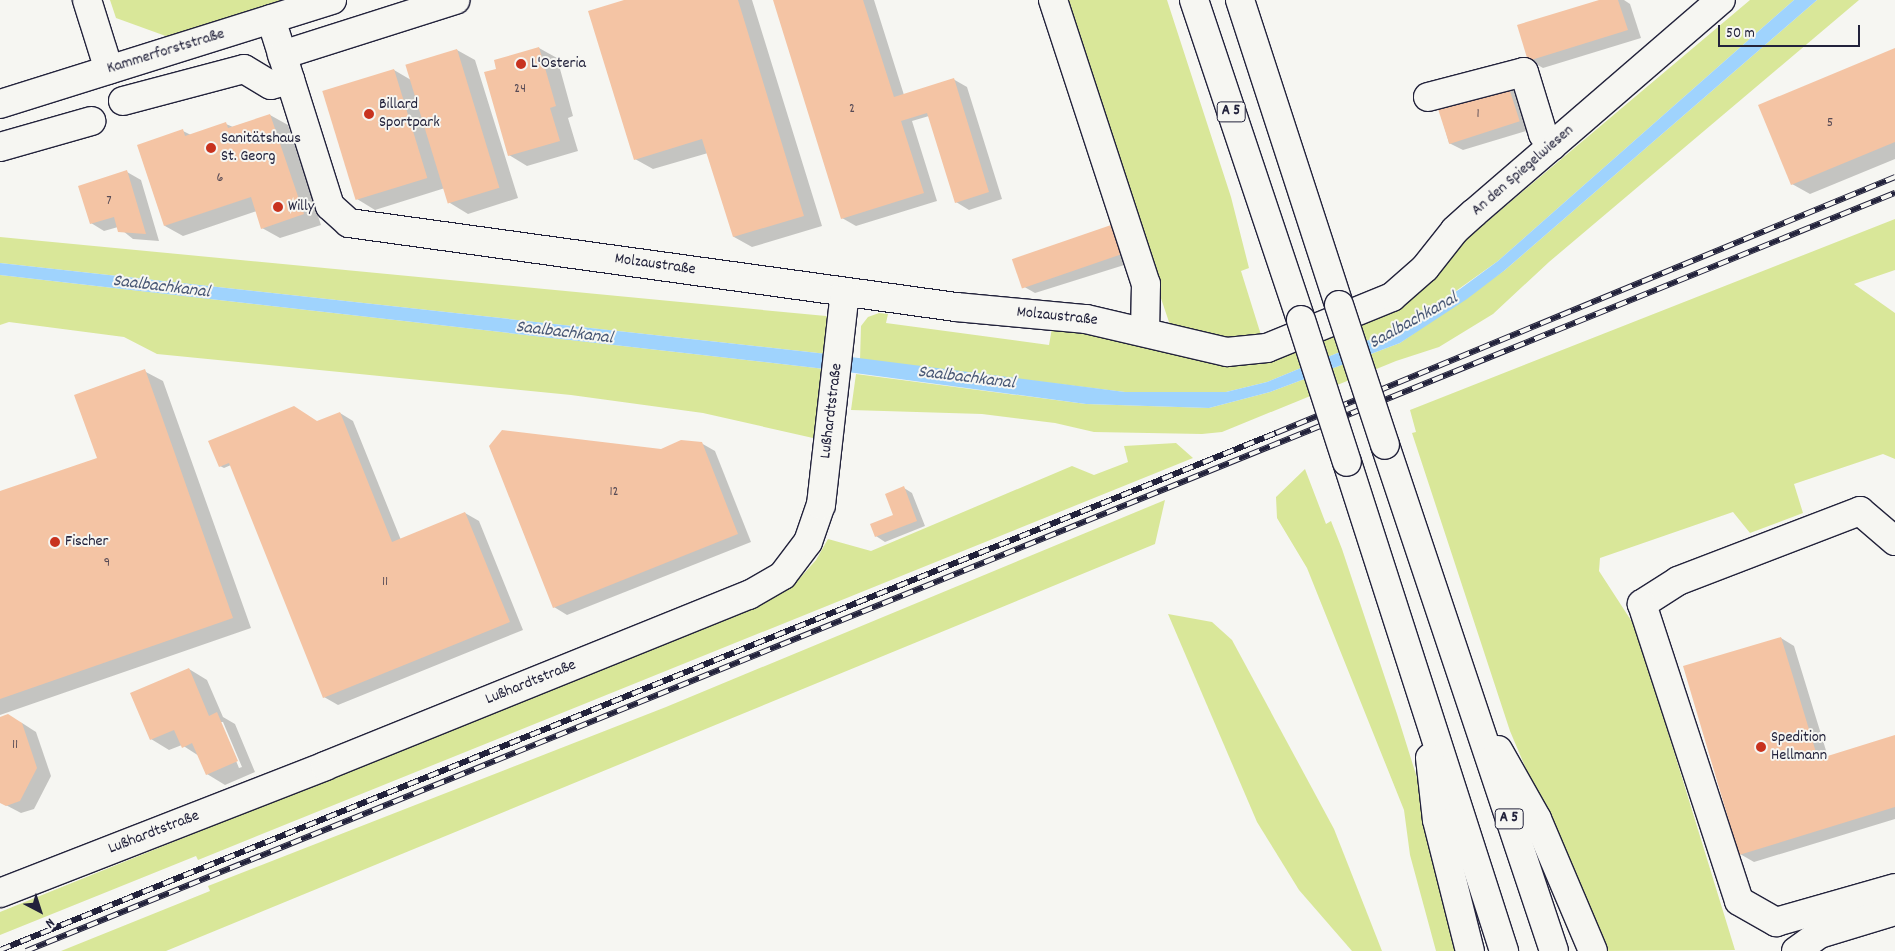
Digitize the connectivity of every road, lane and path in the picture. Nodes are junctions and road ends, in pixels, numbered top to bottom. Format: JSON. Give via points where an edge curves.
{"nodes":[{"id":1,"x":87,"y":0,"type":"edge"},
{"id":2,"x":332,"y":0,"type":"edge"},
{"id":3,"x":454,"y":0,"type":"edge"},
{"id":4,"x":1054,"y":0,"type":"edge"},
{"id":5,"x":1194,"y":0,"type":"edge"},
{"id":6,"x":1240,"y":0,"type":"edge"},
{"id":7,"x":1721,"y":0,"type":"edge"},
{"id":8,"x":1694,"y":10,"type":"edge"},
{"id":9,"x":271,"y":19,"type":"junction"},
{"id":10,"x":286,"y":67,"type":"junction"},
{"id":11,"x":109,"y":70,"type":"junction"},
{"id":12,"x":1428,"y":97,"type":"dead end"},
{"id":13,"x":123,"y":101,"type":"dead end"},
{"id":14,"x":0,"y":104,"type":"edge"},
{"id":15,"x":91,"y":122,"type":"dead end"},
{"id":16,"x":1552,"y":146,"type":"junction"},
{"id":17,"x":0,"y":147,"type":"edge"},
{"id":18,"x":845,"y":292,"type":"junction"},
{"id":19,"x":1311,"y":323,"type":"junction"},
{"id":20,"x":1145,"y":330,"type":"junction"},
{"id":21,"x":1895,"y":540,"type":"edge"},
{"id":22,"x":1463,"y":687,"type":"junction"},
{"id":23,"x":1425,"y":704,"type":"junction"},
{"id":24,"x":2,"y":884,"type":"edge"},
{"id":25,"x":1895,"y":888,"type":"edge"},
{"id":26,"x":1895,"y":911,"type":"edge"},
{"id":27,"x":1470,"y":951,"type":"edge"},
{"id":28,"x":1504,"y":951,"type":"edge"},
{"id":29,"x":1554,"y":951,"type":"edge"},
{"id":30,"x":1593,"y":951,"type":"edge"},
{"id":31,"x":1796,"y":951,"type":"edge"}],
"edges":[{"from":1,"to":11,"type":"main road"},
{"from":2,"to":9,"type":"main road","name":"Kammerforststraße"},
{"from":3,"to":10,"type":"main road"},
{"from":4,"to":20,"type":"main road","via":[[1146,284]]},
{"from":5,"to":19,"type":"main road","number":"A 5"},
{"from":6,"to":22,"type":"main road","number":"A 5","bridge":true,"via":[[1444,619]]},
{"from":7,"to":8,"type":"main road","name":"An den Spiegelwiesen"},
{"from":8,"to":16,"type":"main road","name":"An den Spiegelwiesen"},
{"from":9,"to":10,"type":"main road","name":"Molzaustraße"},
{"from":9,"to":11,"type":"main road","name":"Kammerforststraße"},
{"from":10,"to":13,"type":"main road","via":[[272,86],[244,69]]},
{"from":10,"to":18,"type":"main road","name":"Molzaustraße","via":[[330,206],[349,224]]},
{"from":11,"to":14,"type":"main road","name":"Kammerforststraße"},
{"from":12,"to":16,"type":"main road","via":[[1524,72],[1544,134]]},
{"from":15,"to":17,"type":"main road"},
{"from":16,"to":19,"type":"main road","name":"An den Spiegelwiesen","via":[[1456,230],[1409,284],[1392,297]]},
{"from":18,"to":20,"type":"main road","name":"Molzaustraße","via":[[956,307],[1086,319]]},
{"from":18,"to":24,"type":"main road","name":"Lußhardtstraße","via":[[821,505],[814,527],[793,564],[765,587],[325,766]]},
{"from":19,"to":20,"type":"main road","name":"Molzaustraße","via":[[1267,348],[1227,352]]},
{"from":19,"to":23,"type":"main road","number":"A 5","bridge":true,"via":[[1347,462]]},
{"from":21,"to":25,"type":"main road","via":[[1860,511],[1678,581],[1642,604],[1739,901],[1776,922]]},
{"from":22,"to":29,"type":"main road","number":"A 5"},
{"from":22,"to":30,"type":"main road","number":"A 5","via":[[1537,819]]},
{"from":23,"to":27,"type":"main road","via":[[1437,820]]},
{"from":23,"to":28,"type":"main road","number":"A 5"},
{"from":26,"to":31,"type":"main road","via":[[1818,934]]}]}
